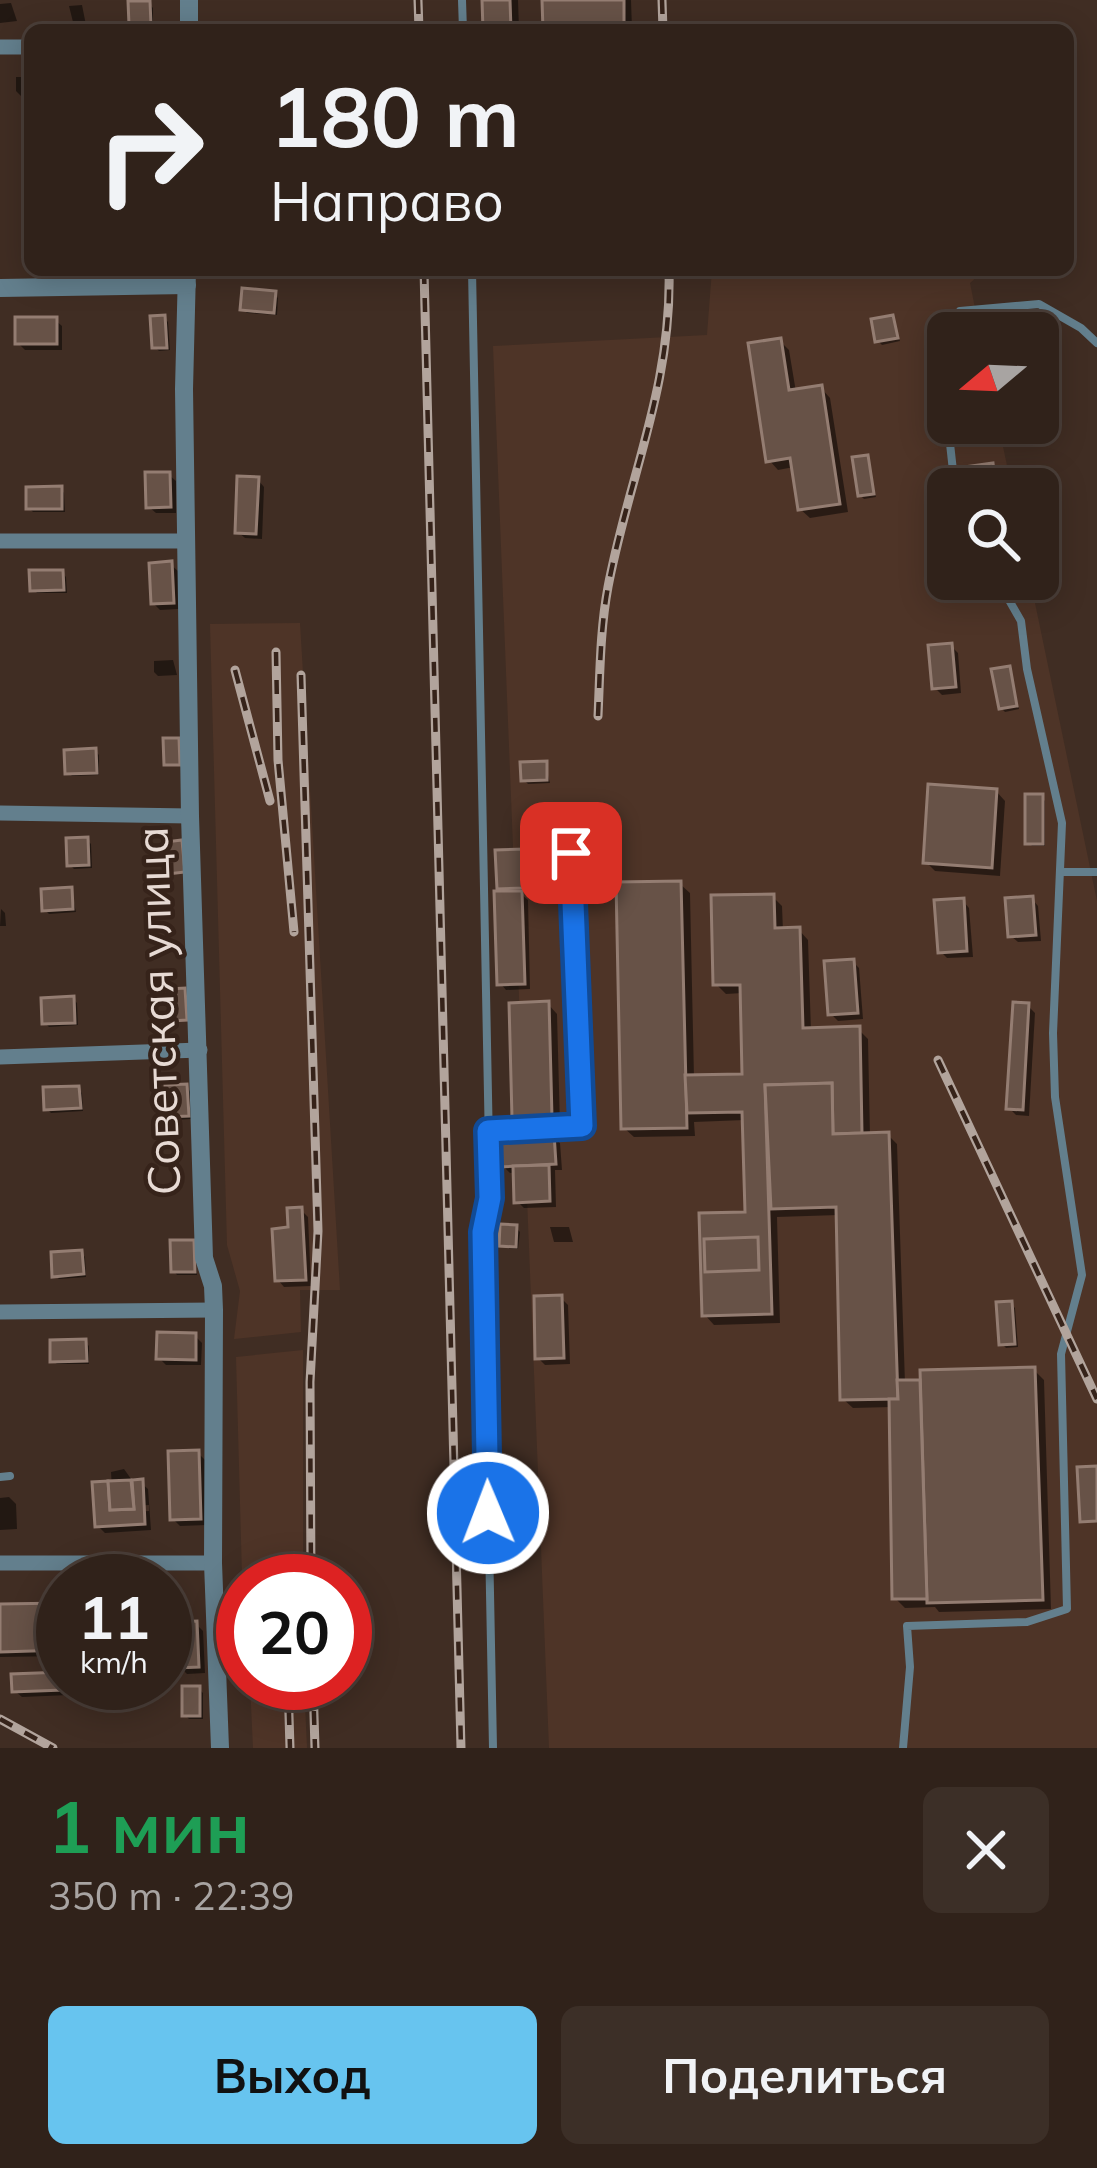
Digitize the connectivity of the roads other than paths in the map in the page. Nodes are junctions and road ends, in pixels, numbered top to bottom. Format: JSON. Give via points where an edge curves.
{"nodes":[{"id":1,"x":472,"y":276,"type":"edge"},
{"id":2,"x":187,"y":277,"type":"edge"},
{"id":3,"x":0,"y":288,"type":"edge"},
{"id":4,"x":959,"y":312,"type":"edge"},
{"id":5,"x":1053,"y":312,"type":"edge"},
{"id":6,"x":1059,"y":315,"type":"edge"},
{"id":7,"x":1097,"y":343,"type":"edge"},
{"id":8,"x":185,"y":541,"type":"junction"},
{"id":9,"x":0,"y":542,"type":"edge"},
{"id":10,"x":1010,"y":600,"type":"edge"},
{"id":11,"x":0,"y":813,"type":"edge"},
{"id":12,"x":190,"y":816,"type":"junction"},
{"id":13,"x":571,"y":853,"type":"dead end"},
{"id":14,"x":1061,"y":872,"type":"junction"},
{"id":15,"x":1097,"y":872,"type":"edge"},
{"id":16,"x":200,"y":1049,"type":"junction"},
{"id":17,"x":0,"y":1057,"type":"edge"},
{"id":18,"x":488,"y":1131,"type":"junction"},
{"id":19,"x":214,"y":1310,"type":"junction"},
{"id":20,"x":0,"y":1312,"type":"edge"},
{"id":21,"x":213,"y":1563,"type":"junction"},
{"id":22,"x":0,"y":1564,"type":"edge"},
{"id":23,"x":220,"y":1748,"type":"edge"},
{"id":24,"x":493,"y":1748,"type":"edge"},
{"id":25,"x":903,"y":1748,"type":"edge"}],
"edges":[{"from":1,"to":18,"type":"lane"},
{"from":2,"to":3,"type":"street"},
{"from":2,"to":8,"type":"street","name":"Советская улица"},
{"from":4,"to":5,"type":"lane","via":[[1039,304]]},
{"from":6,"to":7,"type":"lane"},
{"from":8,"to":9,"type":"street"},
{"from":8,"to":12,"type":"street","name":"Советская улица"},
{"from":10,"to":14,"type":"lane","via":[[1022,621],[1062,823]]},
{"from":11,"to":12,"type":"street"},
{"from":12,"to":16,"type":"street","name":"Советская улица"},
{"from":13,"to":18,"type":"lane","via":[[582,1126]]},
{"from":14,"to":15,"type":"lane"},
{"from":14,"to":25,"type":"lane","via":[[1054,1097],[1082,1275],[1061,1354],[1067,1609],[1027,1622],[907,1626]]},
{"from":16,"to":17,"type":"street"},
{"from":16,"to":19,"type":"street","name":"Советская улица","via":[[204,1258]]},
{"from":18,"to":24,"type":"lane"},
{"from":19,"to":20,"type":"street"},
{"from":19,"to":21,"type":"street","name":"Советская улица"},
{"from":21,"to":22,"type":"street"},
{"from":21,"to":23,"type":"street","name":"Советская улица"}]}
